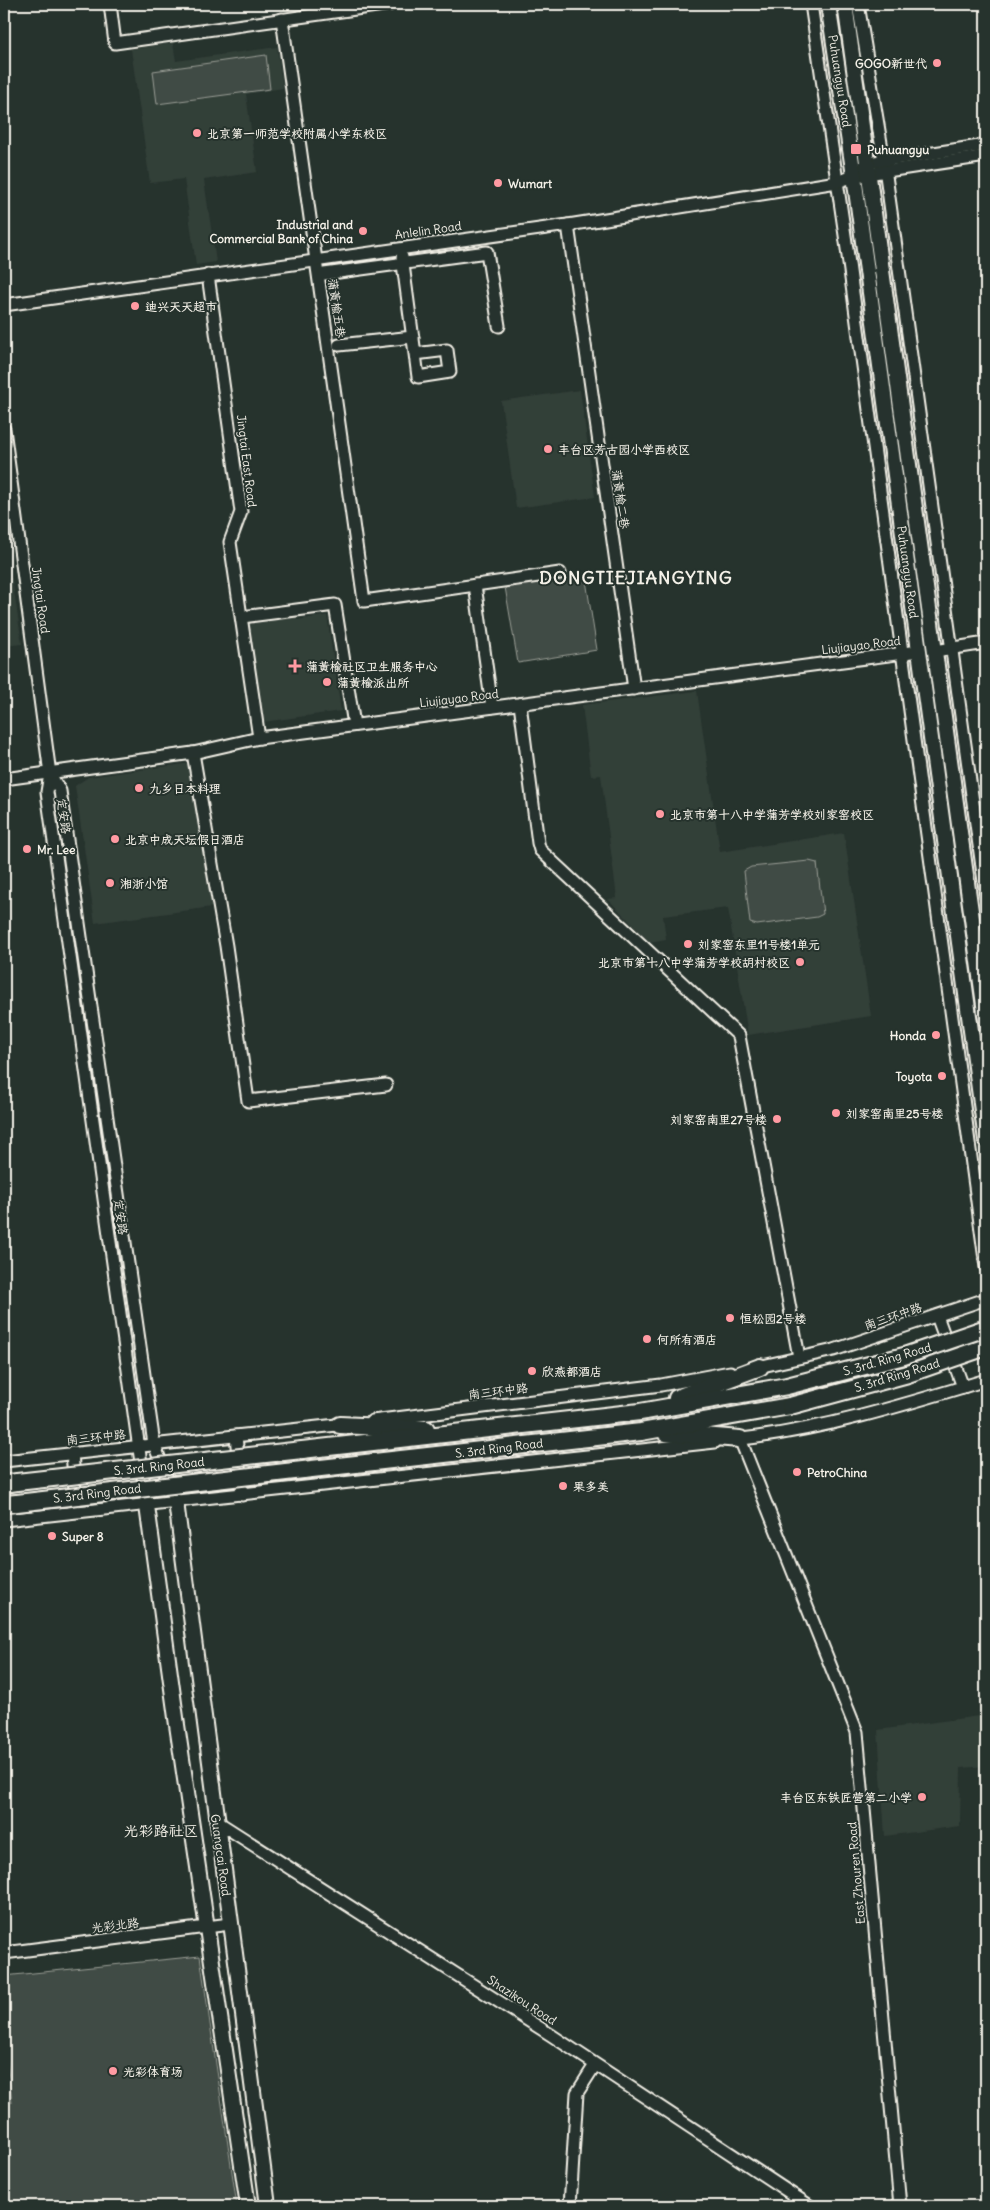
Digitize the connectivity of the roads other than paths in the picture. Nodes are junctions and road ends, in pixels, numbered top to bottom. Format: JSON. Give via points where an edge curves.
{"nodes":[{"id":1,"x":110,"y":4,"type":"edge"},
{"id":2,"x":390,"y":4,"type":"edge"},
{"id":3,"x":811,"y":4,"type":"edge"},
{"id":4,"x":828,"y":4,"type":"edge"},
{"id":5,"x":845,"y":4,"type":"edge"},
{"id":6,"x":858,"y":4,"type":"edge"},
{"id":7,"x":282,"y":19,"type":"junction"},
{"id":8,"x":986,"y":145,"type":"edge"},
{"id":9,"x":986,"y":156,"type":"edge"},
{"id":10,"x":884,"y":166,"type":"junction"},
{"id":11,"x":869,"y":168,"type":"junction"},
{"id":12,"x":854,"y":176,"type":"junction"},
{"id":13,"x":837,"y":182,"type":"junction"},
{"id":14,"x":568,"y":225,"type":"junction"},
{"id":15,"x":400,"y":248,"type":"junction"},
{"id":16,"x":316,"y":261,"type":"junction"},
{"id":17,"x":402,"y":263,"type":"junction"},
{"id":18,"x":324,"y":274,"type":"dead end"},
{"id":19,"x":208,"y":275,"type":"junction"},
{"id":20,"x":4,"y":304,"type":"edge"},
{"id":21,"x":499,"y":326,"type":"dead end"},
{"id":22,"x":412,"y":336,"type":"junction"},
{"id":23,"x":339,"y":345,"type":"dead end"},
{"id":24,"x":415,"y":354,"type":"dead end"},
{"id":25,"x":4,"y":429,"type":"edge"},
{"id":26,"x":560,"y":573,"type":"dead end"},
{"id":27,"x":475,"y":585,"type":"junction"},
{"id":28,"x":242,"y":617,"type":"junction"},
{"id":29,"x":986,"y":643,"type":"edge"},
{"id":30,"x":952,"y":648,"type":"junction"},
{"id":31,"x":919,"y":651,"type":"junction"},
{"id":32,"x":935,"y":651,"type":"junction"},
{"id":33,"x":902,"y":653,"type":"junction"},
{"id":34,"x":634,"y":689,"type":"junction"},
{"id":35,"x":520,"y":704,"type":"junction"},
{"id":36,"x":492,"y":707,"type":"junction"},
{"id":37,"x":354,"y":726,"type":"junction"},
{"id":38,"x":260,"y":738,"type":"junction"},
{"id":39,"x":193,"y":753,"type":"junction"},
{"id":40,"x":50,"y":774,"type":"junction"},
{"id":41,"x":4,"y":779,"type":"edge"},
{"id":42,"x":986,"y":896,"type":"edge"},
{"id":43,"x":959,"y":945,"type":"junction"},
{"id":44,"x":944,"y":960,"type":"junction"},
{"id":45,"x":986,"y":1019,"type":"edge"},
{"id":46,"x":386,"y":1085,"type":"dead end"},
{"id":47,"x":986,"y":1140,"type":"edge"},
{"id":48,"x":986,"y":1267,"type":"edge"},
{"id":49,"x":986,"y":1299,"type":"edge"},
{"id":50,"x":937,"y":1316,"type":"junction"},
{"id":51,"x":986,"y":1328,"type":"edge"},
{"id":52,"x":986,"y":1347,"type":"edge"},
{"id":53,"x":799,"y":1357,"type":"junction"},
{"id":54,"x":760,"y":1367,"type":"junction"},
{"id":55,"x":986,"y":1380,"type":"edge"},
{"id":56,"x":787,"y":1386,"type":"joint"},
{"id":57,"x":963,"y":1387,"type":"junction"},
{"id":58,"x":640,"y":1412,"type":"junction"},
{"id":59,"x":340,"y":1425,"type":"junction"},
{"id":60,"x":476,"y":1432,"type":"junction"},
{"id":61,"x":641,"y":1432,"type":"junction"},
{"id":62,"x":236,"y":1436,"type":"junction"},
{"id":63,"x":740,"y":1439,"type":"junction"},
{"id":64,"x":154,"y":1444,"type":"junction"},
{"id":65,"x":139,"y":1446,"type":"junction"},
{"id":66,"x":302,"y":1450,"type":"joint"},
{"id":67,"x":72,"y":1453,"type":"junction"},
{"id":68,"x":4,"y":1461,"type":"edge"},
{"id":69,"x":10,"y":1483,"type":"edge"},
{"id":70,"x":242,"y":1495,"type":"junction"},
{"id":71,"x":176,"y":1502,"type":"junction"},
{"id":72,"x":10,"y":1503,"type":"edge"},
{"id":73,"x":147,"y":1506,"type":"junction"},
{"id":74,"x":78,"y":1514,"type":"junction"},
{"id":75,"x":4,"y":1520,"type":"edge"},
{"id":76,"x":216,"y":1822,"type":"junction"},
{"id":77,"x":230,"y":1924,"type":"junction"},
{"id":78,"x":207,"y":1927,"type":"junction"},
{"id":79,"x":4,"y":1953,"type":"edge"},
{"id":80,"x":595,"y":2065,"type":"junction"},
{"id":81,"x":248,"y":2206,"type":"edge"},
{"id":82,"x":268,"y":2206,"type":"edge"},
{"id":83,"x":570,"y":2206,"type":"edge"},
{"id":84,"x":810,"y":2206,"type":"edge"},
{"id":85,"x":900,"y":2206,"type":"edge"}],
"edges":[{"from":1,"to":7,"type":"street","via":[[115,43]]},
{"from":2,"to":7,"type":"street"},
{"from":3,"to":13,"type":"street"},
{"from":4,"to":12,"type":"main road","name":"Puhuangyu Road"},
{"from":5,"to":11,"type":"main road","name":"Puhuangyu Road"},
{"from":6,"to":10,"type":"street"},
{"from":7,"to":16,"type":"street","name":"蒲黄榆五巷"},
{"from":8,"to":10,"type":"street"},
{"from":9,"to":10,"type":"street"},
{"from":10,"to":11,"type":"street","name":"Anlelin Road"},
{"from":10,"to":30,"type":"street"},
{"from":11,"to":12,"type":"street","name":"Anlelin Road"},
{"from":11,"to":32,"type":"main road","name":"Puhuangyu Road"},
{"from":12,"to":13,"type":"street","name":"Anlelin Road"},
{"from":12,"to":31,"type":"main road","name":"Puhuangyu Road"},
{"from":13,"to":14,"type":"street","name":"Anlelin Road"},
{"from":13,"to":33,"type":"street"},
{"from":14,"to":15,"type":"street","name":"Anlelin Road"},
{"from":14,"to":34,"type":"street","name":"蒲黄榆二巷"},
{"from":15,"to":16,"type":"street","name":"Anlelin Road"},
{"from":15,"to":17,"type":"street"},
{"from":16,"to":19,"type":"street","name":"Anlelin Road"},
{"from":16,"to":27,"type":"street","name":"蒲黄榆五巷","via":[[364,601]]},
{"from":17,"to":18,"type":"street"},
{"from":17,"to":21,"type":"street","via":[[487,252]]},
{"from":17,"to":22,"type":"street"},
{"from":19,"to":20,"type":"street","name":"Anlelin Road"},
{"from":19,"to":28,"type":"street","name":"Jingtai East Road","via":[[241,512],[230,542]]},
{"from":22,"to":23,"type":"street"},
{"from":22,"to":24,"type":"street"},
{"from":25,"to":40,"type":"street","name":"Jingtai Road"},
{"from":26,"to":27,"type":"street"},
{"from":27,"to":36,"type":"street"},
{"from":28,"to":37,"type":"street","via":[[335,604]]},
{"from":28,"to":38,"type":"street","name":"Jingtai East Road"},
{"from":29,"to":30,"type":"street"},
{"from":30,"to":32,"type":"street"},
{"from":30,"to":42,"type":"street"},
{"from":31,"to":33,"type":"street","name":"Liujiayao Road"},
{"from":31,"to":43,"type":"main road","name":"Puhuangyu Road"},
{"from":32,"to":45,"type":"main road","name":"Puhuangyu Road"},
{"from":33,"to":34,"type":"street","name":"Liujiayao Road"},
{"from":33,"to":44,"type":"street"},
{"from":34,"to":35,"type":"street","name":"Liujiayao Road"},
{"from":35,"to":36,"type":"street","name":"Liujiayao Road"},
{"from":35,"to":53,"type":"street","via":[[540,850],[739,1036]]},
{"from":36,"to":37,"type":"street","name":"Liujiayao Road"},
{"from":37,"to":38,"type":"street","name":"Liujiayao Road"},
{"from":38,"to":39,"type":"street","name":"Liujiayao Road"},
{"from":39,"to":40,"type":"street","name":"Liujiayao Road"},
{"from":39,"to":46,"type":"street","via":[[248,1101]]},
{"from":40,"to":41,"type":"street","name":"Liujiayao Road"},
{"from":40,"to":64,"type":"street","name":"定安路","via":[[60,791]]},
{"from":40,"to":65,"type":"street","name":"定安路","via":[[47,792]]},
{"from":43,"to":44,"type":"street"},
{"from":43,"to":47,"type":"main road","name":"Puhuangyu Road"},
{"from":44,"to":48,"type":"street"},
{"from":49,"to":50,"type":"street","name":"南三环中路"},
{"from":50,"to":53,"type":"street","name":"南三环中路","via":[[834,1350]]},
{"from":50,"to":57,"type":"street"},
{"from":51,"to":56,"type":"highway","name":"S. 3rd. Ring Road","bridge":true,"via":[[904,1356]]},
{"from":52,"to":61,"type":"highway","name":"S. 3rd Ring Road","bridge":true,"via":[[908,1374],[790,1406]]},
{"from":53,"to":54,"type":"street","name":"南三环中路"},
{"from":54,"to":58,"type":"highway"},
{"from":54,"to":59,"type":"street","name":"南三环中路","via":[[660,1385]]},
{"from":55,"to":57,"type":"street"},
{"from":56,"to":58,"type":"highway","name":"S. 3rd Ring Road"},
{"from":57,"to":63,"type":"street","via":[[798,1430]]},
{"from":58,"to":60,"type":"highway","name":"S. 3rd Ring Road"},
{"from":59,"to":60,"type":"highway"},
{"from":59,"to":62,"type":"street","name":"南三环中路"},
{"from":60,"to":66,"type":"highway","name":"S. 3rd Ring Road"},
{"from":61,"to":63,"type":"highway"},
{"from":61,"to":72,"type":"highway","name":"S. 3rd Ring Road","bridge":true},
{"from":62,"to":64,"type":"street","name":"南三环中路"},
{"from":62,"to":70,"type":"street"},
{"from":63,"to":70,"type":"street"},
{"from":63,"to":85,"type":"street","name":"East Zhouren Road","via":[[857,1732]]},
{"from":64,"to":65,"type":"street","name":"南三环中路"},
{"from":64,"to":71,"type":"street","name":"定安路"},
{"from":65,"to":67,"type":"street","name":"南三环中路"},
{"from":65,"to":73,"type":"street","name":"定安路"},
{"from":66,"to":69,"type":"highway","name":"S. 3rd. Ring Road","bridge":true},
{"from":67,"to":68,"type":"street","name":"南三环中路"},
{"from":67,"to":74,"type":"street"},
{"from":70,"to":71,"type":"street"},
{"from":71,"to":73,"type":"street"},
{"from":71,"to":76,"type":"main road","name":"Guangcai Road"},
{"from":73,"to":74,"type":"street"},
{"from":73,"to":78,"type":"main road","name":"Guangcai Road"},
{"from":74,"to":75,"type":"street"},
{"from":76,"to":77,"type":"main road","name":"Guangcai Road"},
{"from":76,"to":80,"type":"street","name":"Shazikou Road"},
{"from":77,"to":78,"type":"street","name":"光彩北路"},
{"from":77,"to":82,"type":"main road","name":"Guangcai Road"},
{"from":78,"to":79,"type":"street","name":"光彩北路"},
{"from":78,"to":81,"type":"main road","name":"Guangcai Road"},
{"from":80,"to":83,"type":"street","via":[[577,2093]]},
{"from":80,"to":84,"type":"street","name":"Shazikou Road"}]}
